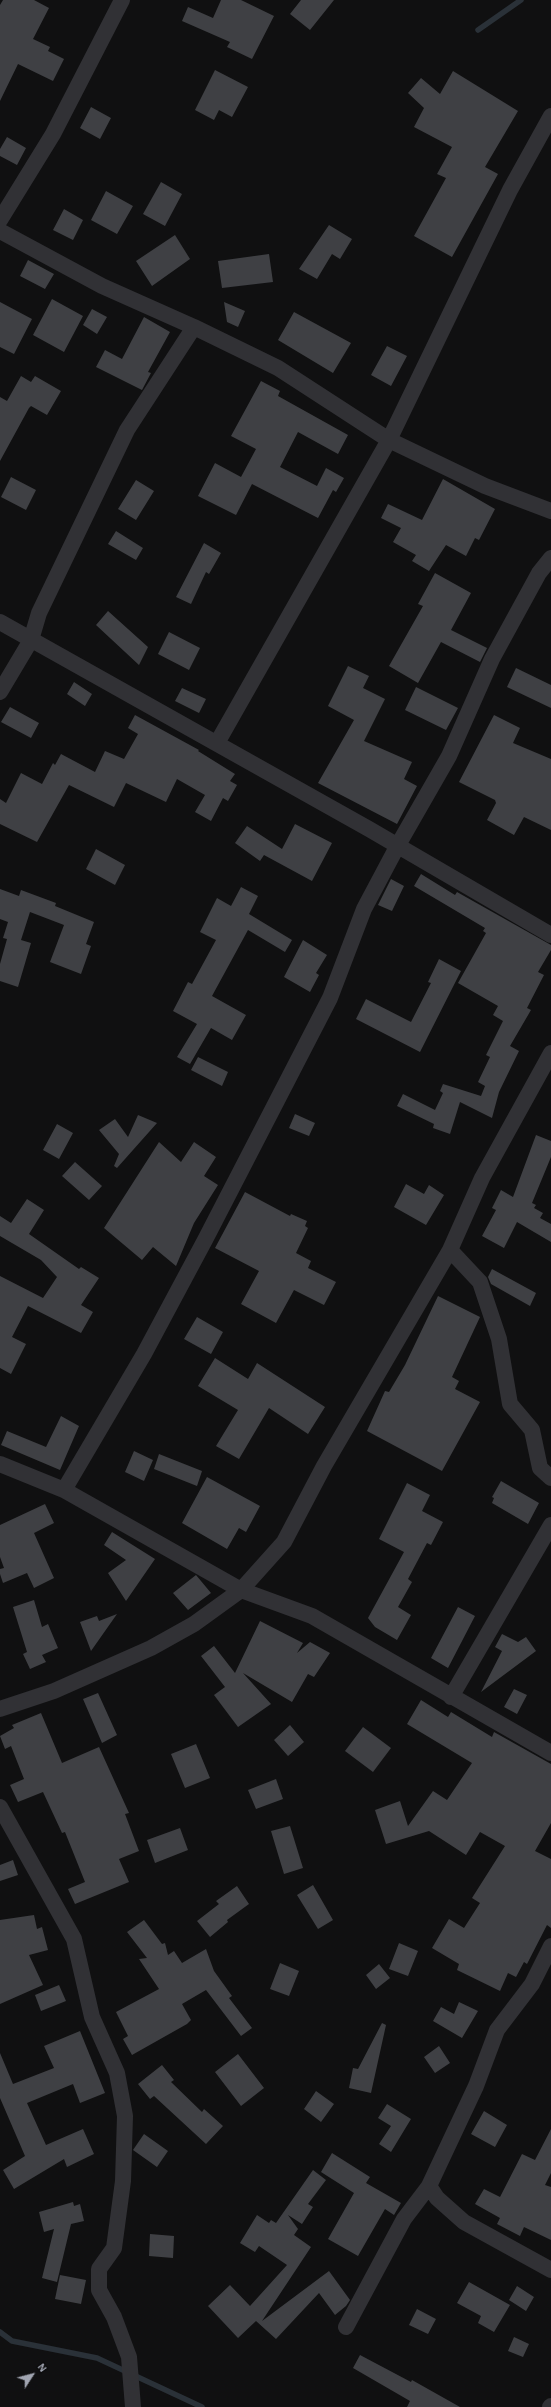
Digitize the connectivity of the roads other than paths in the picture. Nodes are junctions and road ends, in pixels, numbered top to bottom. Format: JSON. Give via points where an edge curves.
{"nodes":[{"id":1,"x":122,"y":0,"type":"edge"},
{"id":2,"x":551,"y":116,"type":"edge"},
{"id":3,"x":0,"y":220,"type":"edge"},
{"id":4,"x":0,"y":232,"type":"edge"},
{"id":5,"x":194,"y":327,"type":"junction"},
{"id":6,"x":389,"y":440,"type":"junction"},
{"id":7,"x":551,"y":511,"type":"edge"},
{"id":8,"x":551,"y":558,"type":"edge"},
{"id":9,"x":0,"y":622,"type":"edge"},
{"id":10,"x":31,"y":640,"type":"junction"},
{"id":11,"x":0,"y":692,"type":"edge"},
{"id":12,"x":217,"y":743,"type":"junction"},
{"id":13,"x":398,"y":845,"type":"junction"},
{"id":14,"x":551,"y":935,"type":"edge"},
{"id":15,"x":551,"y":1053,"type":"edge"},
{"id":16,"x":450,"y":1250,"type":"junction"},
{"id":17,"x":0,"y":1464,"type":"edge"},
{"id":18,"x":551,"y":1478,"type":"edge"},
{"id":19,"x":64,"y":1490,"type":"junction"},
{"id":20,"x":551,"y":1525,"type":"edge"},
{"id":21,"x":240,"y":1590,"type":"junction"},
{"id":22,"x":451,"y":1697,"type":"junction"},
{"id":23,"x":0,"y":1709,"type":"edge"},
{"id":24,"x":551,"y":1753,"type":"edge"},
{"id":25,"x":0,"y":1807,"type":"edge"},
{"id":26,"x":551,"y":1946,"type":"edge"},
{"id":27,"x":429,"y":2186,"type":"junction"},
{"id":28,"x":551,"y":2270,"type":"edge"},
{"id":29,"x":346,"y":2328,"type":"dead end"},
{"id":30,"x":133,"y":2407,"type":"edge"}],
"edges":[{"from":1,"to":3,"type":"street","via":[[53,134]]},
{"from":2,"to":6,"type":"street","via":[[510,190]]},
{"from":4,"to":5,"type":"street","via":[[102,286]]},
{"from":5,"to":6,"type":"street","via":[[278,368]]},
{"from":5,"to":10,"type":"street","via":[[127,430],[39,613]]},
{"from":6,"to":7,"type":"street","via":[[485,486]]},
{"from":6,"to":12,"type":"street"},
{"from":8,"to":13,"type":"street","via":[[539,572],[492,659],[449,756]]},
{"from":9,"to":10,"type":"street"},
{"from":10,"to":11,"type":"street"},
{"from":10,"to":12,"type":"street"},
{"from":12,"to":13,"type":"street"},
{"from":13,"to":14,"type":"street"},
{"from":13,"to":19,"type":"street","via":[[364,909],[330,998],[205,1240],[144,1354]]},
{"from":15,"to":16,"type":"street","via":[[482,1178]]},
{"from":16,"to":18,"type":"street","via":[[480,1282],[499,1339],[510,1404],[532,1430],[540,1468]]},
{"from":16,"to":21,"type":"street","via":[[324,1466],[284,1542]]},
{"from":17,"to":19,"type":"street"},
{"from":19,"to":21,"type":"street"},
{"from":20,"to":22,"type":"street"},
{"from":21,"to":22,"type":"street","via":[[312,1616]]},
{"from":21,"to":23,"type":"street","via":[[194,1624],[150,1648],[54,1691]]},
{"from":22,"to":24,"type":"street"},
{"from":25,"to":30,"type":"street","via":[[74,1939],[92,2017],[116,2073],[125,2116],[123,2181],[114,2248],[99,2269],[99,2290],[114,2317],[129,2357]]},
{"from":26,"to":27,"type":"street","via":[[532,1984],[497,2030],[476,2086]]},
{"from":27,"to":28,"type":"street","via":[[437,2198],[464,2222]]},
{"from":27,"to":29,"type":"street","via":[[404,2219]]}]}
